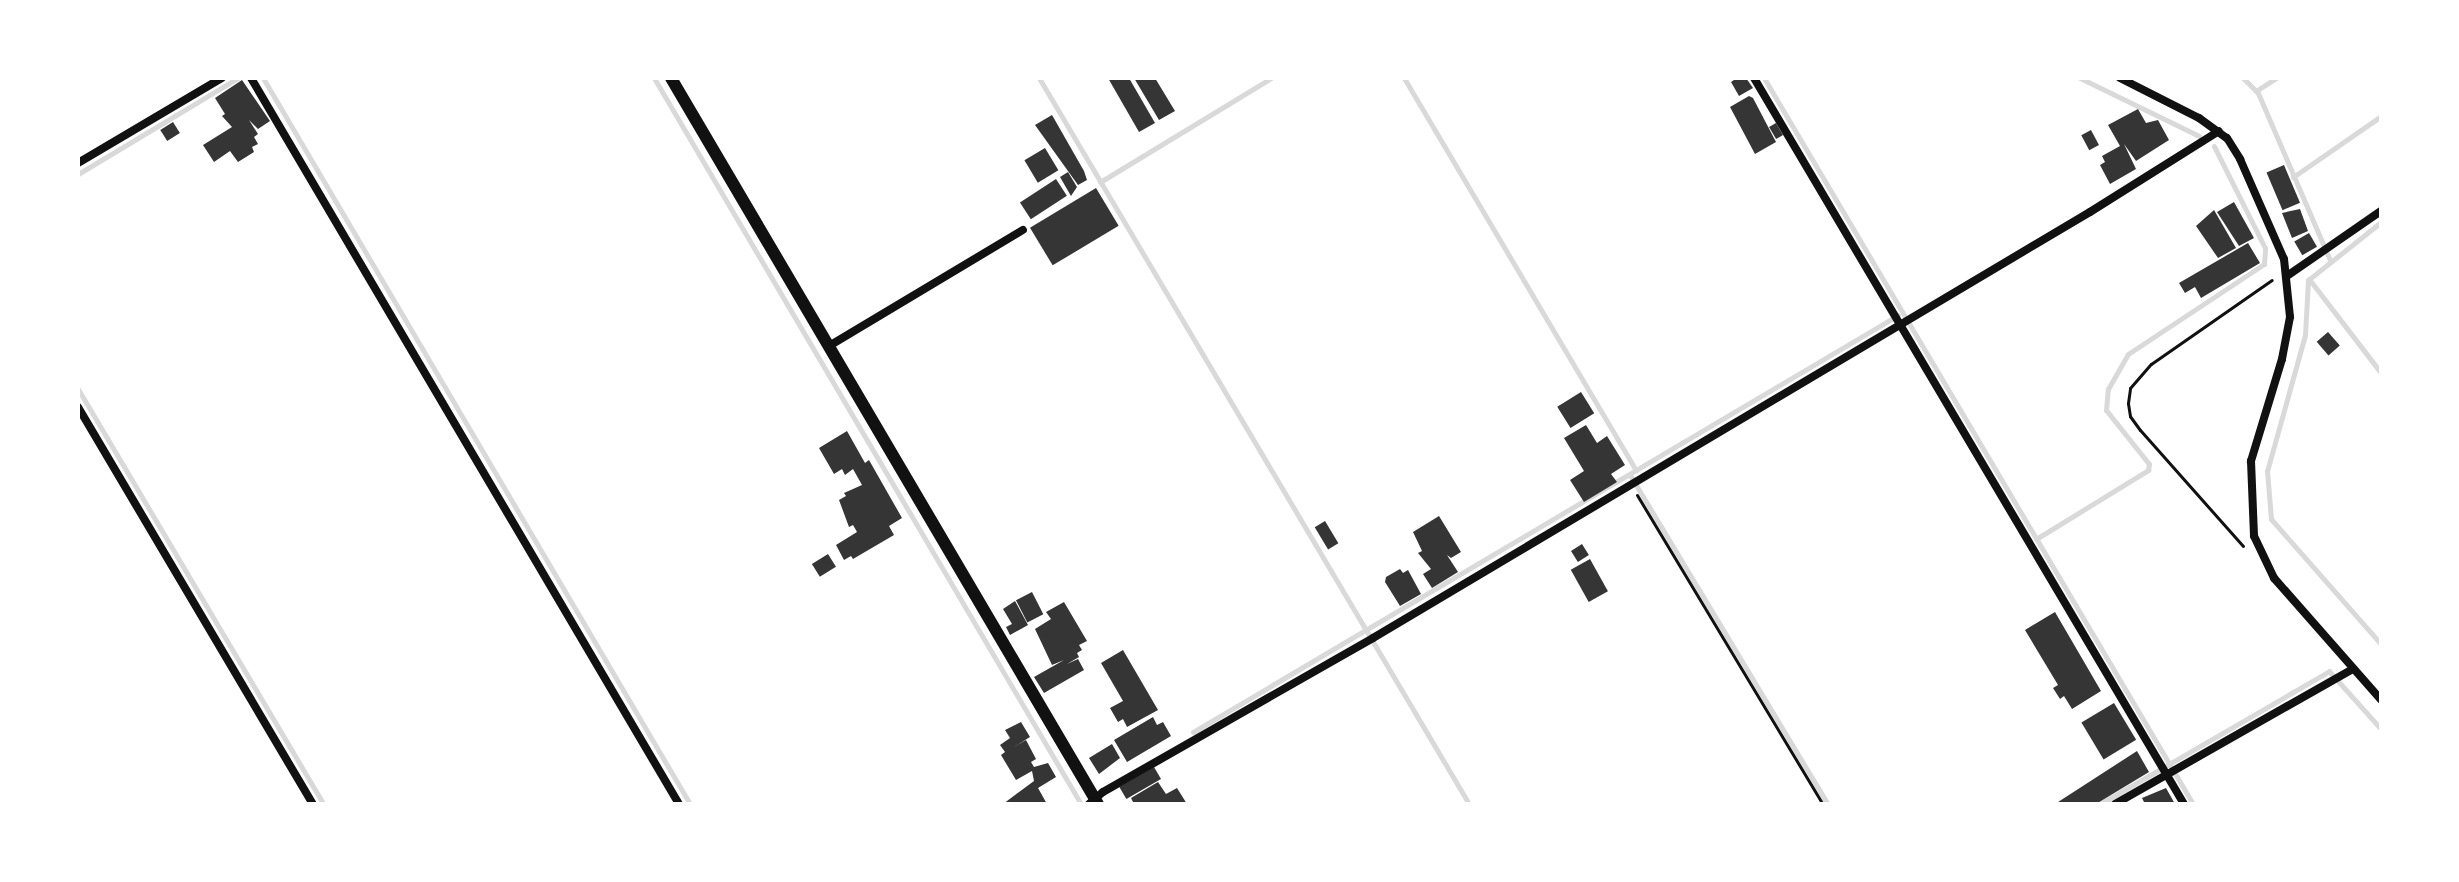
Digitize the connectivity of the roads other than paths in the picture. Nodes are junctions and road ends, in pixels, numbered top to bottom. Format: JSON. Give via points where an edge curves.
{"nodes":[{"id":1,"x":222,"y":78,"type":"edge"},
{"id":2,"x":251,"y":78,"type":"edge"},
{"id":3,"x":671,"y":78,"type":"edge"},
{"id":4,"x":1754,"y":78,"type":"edge"},
{"id":5,"x":2120,"y":78,"type":"edge"},
{"id":6,"x":2219,"y":131,"type":"junction"},
{"id":7,"x":78,"y":163,"type":"edge"},
{"id":8,"x":2381,"y":211,"type":"edge"},
{"id":9,"x":1023,"y":230,"type":"dead end"},
{"id":10,"x":2287,"y":276,"type":"junction"},
{"id":11,"x":1900,"y":320,"type":"junction"},
{"id":12,"x":829,"y":346,"type":"junction"},
{"id":13,"x":78,"y":407,"type":"edge"},
{"id":14,"x":2353,"y":669,"type":"junction"},
{"id":15,"x":2381,"y":700,"type":"edge"},
{"id":16,"x":2167,"y":769,"type":"junction"},
{"id":17,"x":1094,"y":802,"type":"edge"},
{"id":18,"x":313,"y":804,"type":"edge"},
{"id":19,"x":679,"y":804,"type":"edge"},
{"id":20,"x":2115,"y":804,"type":"edge"},
{"id":21,"x":2184,"y":804,"type":"edge"}],
"edges":[{"from":1,"to":7,"type":"street"},
{"from":2,"to":19,"type":"street"},
{"from":3,"to":12,"type":"street"},
{"from":4,"to":11,"type":"street"},
{"from":5,"to":6,"type":"street"},
{"from":6,"to":10,"type":"street","via":[[2240,159]]},
{"from":6,"to":11,"type":"street"},
{"from":8,"to":10,"type":"street"},
{"from":9,"to":12,"type":"street"},
{"from":10,"to":14,"type":"street","via":[[2287,338],[2251,461],[2251,507],[2258,548],[2274,578]]},
{"from":11,"to":16,"type":"street"},
{"from":11,"to":17,"type":"street","via":[[1634,484]]},
{"from":12,"to":17,"type":"street"},
{"from":13,"to":18,"type":"street"},
{"from":14,"to":15,"type":"street"},
{"from":14,"to":16,"type":"street"},
{"from":16,"to":20,"type":"street"},
{"from":16,"to":21,"type":"street"}]}
